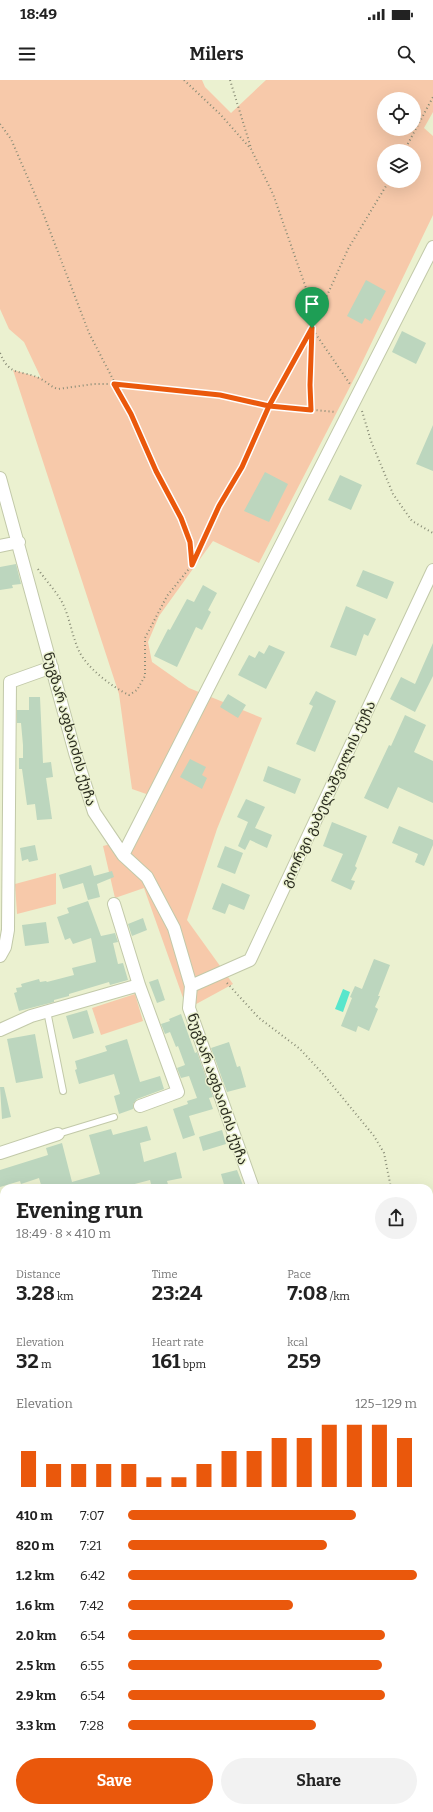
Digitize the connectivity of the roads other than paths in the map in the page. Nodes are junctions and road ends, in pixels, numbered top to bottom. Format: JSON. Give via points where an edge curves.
{"nodes":[{"id":1,"x":433,"y":246,"type":"edge"},
{"id":2,"x":0,"y":478,"type":"edge"},
{"id":3,"x":19,"y":542,"type":"junction"},
{"id":4,"x":0,"y":546,"type":"edge"},
{"id":5,"x":433,"y":570,"type":"edge"},
{"id":6,"x":52,"y":667,"type":"junction"},
{"id":7,"x":123,"y":855,"type":"junction"},
{"id":8,"x":114,"y":904,"type":"dead end"},
{"id":9,"x":0,"y":956,"type":"edge"},
{"id":10,"x":139,"y":985,"type":"junction"},
{"id":11,"x":191,"y":986,"type":"junction"},
{"id":12,"x":47,"y":1011,"type":"junction"},
{"id":13,"x":0,"y":1030,"type":"edge"},
{"id":14,"x":63,"y":1091,"type":"dead end"},
{"id":15,"x":140,"y":1106,"type":"dead end"},
{"id":16,"x":114,"y":1117,"type":"dead end"},
{"id":17,"x":58,"y":1134,"type":"joint"},
{"id":18,"x":0,"y":1153,"type":"edge"},
{"id":19,"x":252,"y":1184,"type":"edge"}],
"edges":[{"from":1,"to":7,"type":"street"},
{"from":2,"to":3,"type":"street","name":"ნუგზარ აფხაიძის ქუჩა"},
{"from":3,"to":4,"type":"street"},
{"from":3,"to":6,"type":"street","name":"ნუგზარ აფხაიძის ქუჩა"},
{"from":5,"to":11,"type":"street","name":"გიორგი გაბელაშვილის ქუჩა","via":[[250,960]]},
{"from":6,"to":7,"type":"street","name":"ნუგზარ აფხაიძის ქუჩა","via":[[94,812]]},
{"from":6,"to":9,"type":"street","via":[[10,682],[8,930],[5,947]]},
{"from":7,"to":11,"type":"street","name":"ნუგზარ აფხაიძის ქუჩა","via":[[147,877],[170,922]]},
{"from":8,"to":10,"type":"street"},
{"from":10,"to":12,"type":"street"},
{"from":10,"to":15,"type":"street","via":[[178,1092]]},
{"from":11,"to":19,"type":"street","name":"ნუგზარ აფხაიძის ქუჩა","via":[[190,1008]]},
{"from":12,"to":13,"type":"street"},
{"from":12,"to":14,"type":"lane"},
{"from":16,"to":17,"type":"lane"},
{"from":17,"to":18,"type":"street"}]}
